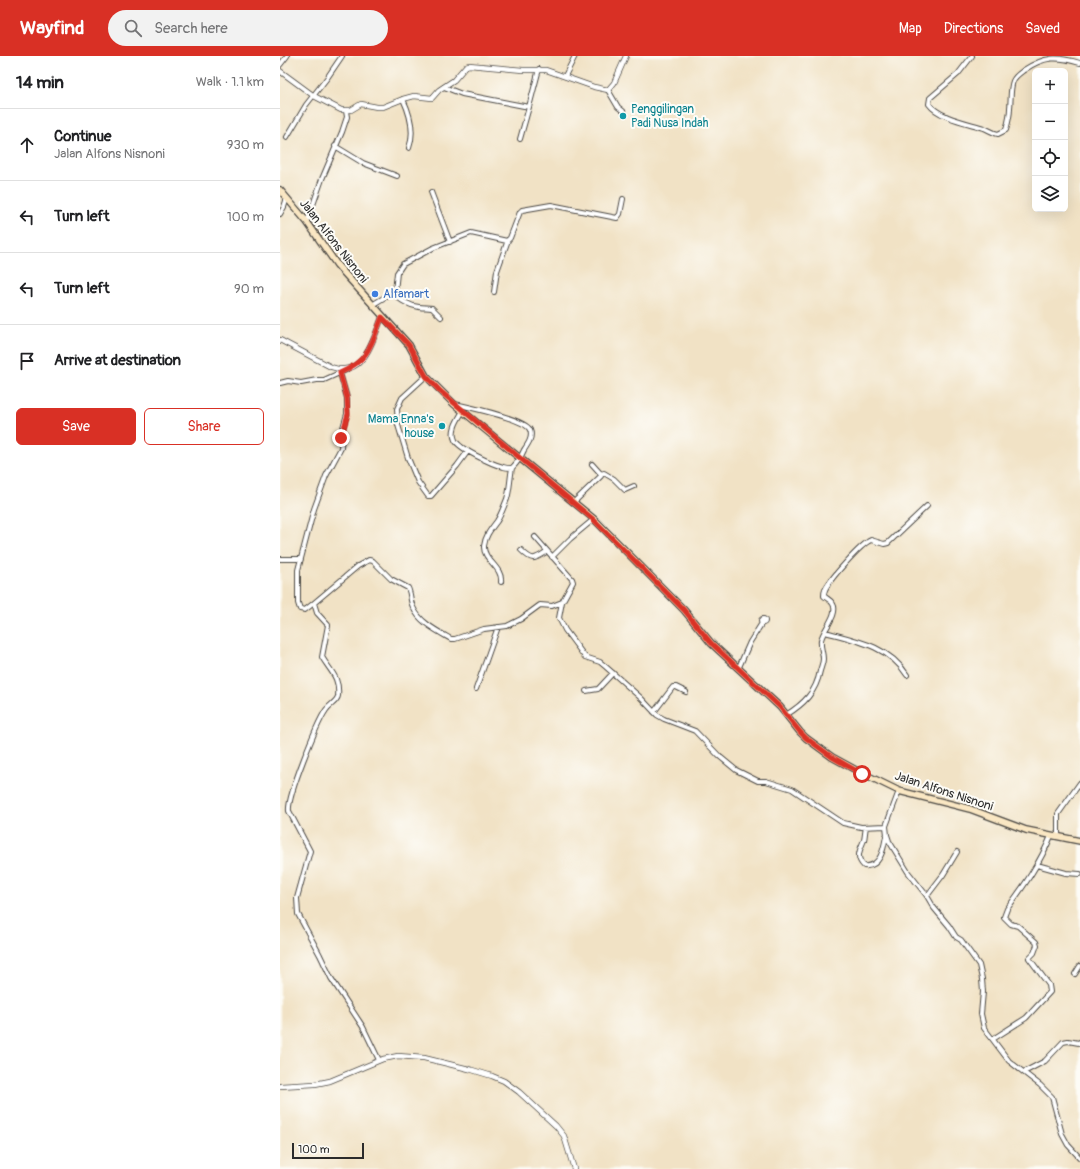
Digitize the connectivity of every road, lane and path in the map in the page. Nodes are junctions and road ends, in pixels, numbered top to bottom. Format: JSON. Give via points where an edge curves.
{"nodes":[{"id":1,"x":287,"y":56,"type":"edge"},
{"id":2,"x":342,"y":56,"type":"edge"},
{"id":3,"x":576,"y":56,"type":"edge"},
{"id":4,"x":626,"y":56,"type":"edge"},
{"id":5,"x":972,"y":56,"type":"edge"},
{"id":6,"x":1080,"y":63,"type":"edge"},
{"id":7,"x":280,"y":65,"type":"edge"},
{"id":8,"x":539,"y":69,"type":"junction"},
{"id":9,"x":280,"y":71,"type":"edge"},
{"id":10,"x":565,"y":76,"type":"junction"},
{"id":11,"x":444,"y":87,"type":"junction"},
{"id":12,"x":608,"y":90,"type":"junction"},
{"id":13,"x":314,"y":96,"type":"junction"},
{"id":14,"x":403,"y":98,"type":"junction"},
{"id":15,"x":529,"y":107,"type":"junction"},
{"id":16,"x":346,"y":111,"type":"junction"},
{"id":17,"x":623,"y":111,"type":"dead end"},
{"id":18,"x":287,"y":137,"type":"dead end"},
{"id":19,"x":520,"y":138,"type":"dead end"},
{"id":20,"x":335,"y":146,"type":"junction"},
{"id":21,"x":409,"y":148,"type":"dead end"},
{"id":22,"x":397,"y":176,"type":"dead end"},
{"id":23,"x":280,"y":190,"type":"edge"},
{"id":24,"x":431,"y":192,"type":"dead end"},
{"id":25,"x":287,"y":198,"type":"junction"},
{"id":26,"x":623,"y":199,"type":"dead end"},
{"id":27,"x":280,"y":214,"type":"edge"},
{"id":28,"x":308,"y":222,"type":"junction"},
{"id":29,"x":508,"y":240,"type":"junction"},
{"id":30,"x":450,"y":242,"type":"junction"},
{"id":31,"x":494,"y":292,"type":"dead end"},
{"id":32,"x":394,"y":293,"type":"junction"},
{"id":33,"x":372,"y":305,"type":"junction"},
{"id":34,"x":382,"y":317,"type":"junction"},
{"id":35,"x":441,"y":317,"type":"dead end"},
{"id":36,"x":280,"y":340,"type":"edge"},
{"id":37,"x":346,"y":370,"type":"junction"},
{"id":38,"x":340,"y":373,"type":"junction"},
{"id":39,"x":426,"y":376,"type":"junction"},
{"id":40,"x":280,"y":382,"type":"edge"},
{"id":41,"x":454,"y":404,"type":"junction"},
{"id":42,"x":463,"y":411,"type":"junction"},
{"id":43,"x":468,"y":451,"type":"junction"},
{"id":44,"x":520,"y":458,"type":"junction"},
{"id":45,"x":592,"y":464,"type":"dead end"},
{"id":46,"x":512,"y":468,"type":"junction"},
{"id":47,"x":601,"y":474,"type":"junction"},
{"id":48,"x":634,"y":486,"type":"dead end"},
{"id":49,"x":574,"y":502,"type":"junction"},
{"id":50,"x":927,"y":506,"type":"dead end"},
{"id":51,"x":594,"y":520,"type":"junction"},
{"id":52,"x":535,"y":537,"type":"dead end"},
{"id":53,"x":520,"y":550,"type":"dead end"},
{"id":54,"x":546,"y":552,"type":"junction"},
{"id":55,"x":552,"y":557,"type":"junction"},
{"id":56,"x":280,"y":559,"type":"edge"},
{"id":57,"x":301,"y":559,"type":"junction"},
{"id":58,"x":500,"y":582,"type":"dead end"},
{"id":59,"x":562,"y":602,"type":"junction"},
{"id":60,"x":314,"y":603,"type":"junction"},
{"id":61,"x":762,"y":623,"type":"dead end"},
{"id":62,"x":498,"y":627,"type":"junction"},
{"id":63,"x":825,"y":632,"type":"junction"},
{"id":64,"x":738,"y":667,"type":"junction"},
{"id":65,"x":613,"y":673,"type":"junction"},
{"id":66,"x":907,"y":675,"type":"dead end"},
{"id":67,"x":476,"y":689,"type":"dead end"},
{"id":68,"x":586,"y":691,"type":"dead end"},
{"id":69,"x":686,"y":692,"type":"dead end"},
{"id":70,"x":654,"y":712,"type":"junction"},
{"id":71,"x":786,"y":715,"type":"junction"},
{"id":72,"x":1080,"y":783,"type":"edge"},
{"id":73,"x":899,"y":791,"type":"junction"},
{"id":74,"x":886,"y":826,"type":"junction"},
{"id":75,"x":866,"y":827,"type":"junction"},
{"id":76,"x":886,"y":835,"type":"junction"},
{"id":77,"x":1051,"y":836,"type":"junction"},
{"id":78,"x":1058,"y":837,"type":"junction"},
{"id":79,"x":1080,"y":840,"type":"edge"},
{"id":80,"x":957,"y":852,"type":"dead end"},
{"id":81,"x":1037,"y":865,"type":"junction"},
{"id":82,"x":1080,"y":874,"type":"edge"},
{"id":83,"x":927,"y":896,"type":"junction"},
{"id":84,"x":1080,"y":966,"type":"edge"},
{"id":85,"x":1075,"y":974,"type":"dead end"},
{"id":86,"x":993,"y":1039,"type":"junction"},
{"id":87,"x":1080,"y":1042,"type":"edge"},
{"id":88,"x":379,"y":1060,"type":"junction"},
{"id":89,"x":1024,"y":1072,"type":"junction"},
{"id":90,"x":280,"y":1086,"type":"edge"},
{"id":91,"x":1080,"y":1158,"type":"edge"},
{"id":92,"x":574,"y":1169,"type":"edge"}],
"edges":[{"from":1,"to":7,"type":"street"},
{"from":2,"to":13,"type":"street"},
{"from":3,"to":10,"type":"street"},
{"from":4,"to":12,"type":"street","via":[[614,83]]},
{"from":5,"to":6,"type":"street","via":[[958,74],[930,98],[929,104],[934,110],[957,121],[998,134],[1006,130],[1011,88],[1017,76],[1031,64],[1050,58],[1064,58]]},
{"from":8,"to":10,"type":"street"},
{"from":8,"to":11,"type":"street","via":[[468,65]]},
{"from":8,"to":15,"type":"street"},
{"from":9,"to":13,"type":"street"},
{"from":10,"to":12,"type":"street"},
{"from":11,"to":14,"type":"street","via":[[432,98]]},
{"from":11,"to":15,"type":"street","via":[[462,94]]},
{"from":12,"to":17,"type":"street"},
{"from":13,"to":16,"type":"street"},
{"from":13,"to":18,"type":"street"},
{"from":14,"to":16,"type":"street","via":[[383,107],[361,104]]},
{"from":14,"to":21,"type":"street","via":[[411,121],[412,142]]},
{"from":15,"to":19,"type":"street"},
{"from":16,"to":20,"type":"street","via":[[342,132]]},
{"from":20,"to":22,"type":"street","via":[[363,163]]},
{"from":20,"to":28,"type":"street"},
{"from":23,"to":25,"type":"main road","name":"Jalan Alfons Nisnoni"},
{"from":24,"to":30,"type":"street"},
{"from":25,"to":27,"type":"street"},
{"from":25,"to":28,"type":"main road","name":"Jalan Alfons Nisnoni"},
{"from":26,"to":29,"type":"street","via":[[617,218],[551,205],[522,210]]},
{"from":28,"to":33,"type":"main road","name":"Jalan Alfons Nisnoni","via":[[337,265]]},
{"from":29,"to":30,"type":"street","via":[[471,233]]},
{"from":29,"to":31,"type":"street","via":[[497,271]]},
{"from":30,"to":32,"type":"street","via":[[405,263],[397,273],[397,287]]},
{"from":32,"to":33,"type":"street"},
{"from":32,"to":35,"type":"street","via":[[397,298],[411,305],[432,308]]},
{"from":33,"to":34,"type":"main road","name":"Jalan Alfons Nisnoni"},
{"from":34,"to":37,"type":"street","via":[[368,352]]},
{"from":34,"to":39,"type":"main road","name":"Jalan Alfons Nisnoni","via":[[409,345]]},
{"from":36,"to":37,"type":"street","via":[[331,367]]},
{"from":37,"to":38,"type":"street"},
{"from":38,"to":40,"type":"street","via":[[324,380]]},
{"from":38,"to":57,"type":"street","via":[[348,409],[341,448],[326,476],[314,509]]},
{"from":39,"to":41,"type":"main road","name":"Jalan Alfons Nisnoni"},
{"from":39,"to":43,"type":"street","via":[[402,398],[397,409],[398,425],[408,458],[418,482],[428,496],[431,496]]},
{"from":41,"to":42,"type":"main road","name":"Jalan Alfons Nisnoni"},
{"from":41,"to":44,"type":"street","via":[[496,414],[528,426],[531,437]]},
{"from":42,"to":43,"type":"street","via":[[455,425],[454,439],[461,448]]},
{"from":42,"to":44,"type":"main road","name":"Jalan Alfons Nisnoni"},
{"from":43,"to":46,"type":"street","via":[[502,467]]},
{"from":44,"to":46,"type":"street"},
{"from":44,"to":49,"type":"main road","name":"Jalan Alfons Nisnoni"},
{"from":45,"to":47,"type":"street"},
{"from":46,"to":58,"type":"street","via":[[507,498],[488,534],[484,548],[486,556],[498,571]]},
{"from":47,"to":48,"type":"street","via":[[604,473],[614,479],[625,490]]},
{"from":47,"to":49,"type":"street"},
{"from":49,"to":51,"type":"main road","name":"Jalan Alfons Nisnoni"},
{"from":50,"to":63,"type":"street","via":[[888,544],[871,540],[862,545],[830,581],[824,590],[824,596],[832,601],[834,613]]},
{"from":51,"to":55,"type":"street"},
{"from":51,"to":64,"type":"main road","name":"Jalan Alfons Nisnoni","via":[[684,610],[711,643]]},
{"from":52,"to":54,"type":"street"},
{"from":53,"to":54,"type":"street","via":[[532,558]]},
{"from":54,"to":55,"type":"street"},
{"from":55,"to":59,"type":"street","via":[[573,582]]},
{"from":56,"to":57,"type":"street"},
{"from":57,"to":60,"type":"street","via":[[297,575],[299,607],[305,610]]},
{"from":59,"to":62,"type":"street","via":[[552,606],[540,605],[521,619],[507,626]]},
{"from":59,"to":65,"type":"street","via":[[559,618],[565,630],[585,657],[600,662]]},
{"from":60,"to":62,"type":"street","via":[[358,566],[371,560],[391,579],[408,588],[412,605],[424,622],[451,639]]},
{"from":60,"to":88,"type":"street","via":[[317,613],[328,625],[322,657],[336,677],[338,696],[326,710],[316,730],[294,784],[289,806],[289,811],[310,852],[297,898],[297,909],[331,978],[363,1027]]},
{"from":61,"to":64,"type":"street"},
{"from":62,"to":67,"type":"street"},
{"from":63,"to":66,"type":"street","via":[[876,647],[891,657]]},
{"from":63,"to":71,"type":"street","via":[[821,645],[823,659],[816,686],[809,697]]},
{"from":64,"to":71,"type":"main road","name":"Jalan Alfons Nisnoni"},
{"from":65,"to":68,"type":"street","via":[[598,689]]},
{"from":65,"to":70,"type":"street"},
{"from":69,"to":70,"type":"street","via":[[673,687]]},
{"from":70,"to":75,"type":"street","via":[[664,719],[695,730],[726,762],[741,773],[758,781],[792,789],[843,823]]},
{"from":71,"to":73,"type":"main road","name":"Jalan Alfons Nisnoni","via":[[806,738],[832,757]]},
{"from":72,"to":78,"type":"street","via":[[1058,814]]},
{"from":73,"to":74,"type":"street"},
{"from":73,"to":77,"type":"main road","name":"Jalan Alfons Nisnoni","via":[[963,807],[1026,830]]},
{"from":74,"to":75,"type":"street"},
{"from":74,"to":76,"type":"street"},
{"from":75,"to":76,"type":"street","via":[[858,853],[859,860],[864,866],[872,865],[879,859]]},
{"from":76,"to":83,"type":"street","via":[[908,872]]},
{"from":77,"to":78,"type":"main road","name":"Jalan Alfons Nisnoni"},
{"from":77,"to":81,"type":"street"},
{"from":78,"to":79,"type":"main road","name":"Jalan Alfons Nisnoni"},
{"from":80,"to":83,"type":"street"},
{"from":81,"to":82,"type":"street"},
{"from":81,"to":86,"type":"street","via":[[1004,917],[1036,942],[1034,953],[1029,958],[1049,985],[1050,992],[1026,1018]]},
{"from":83,"to":86,"type":"street","via":[[979,965],[983,992],[981,1022]]},
{"from":84,"to":85,"type":"street"},
{"from":86,"to":89,"type":"street","via":[[1009,1061]]},
{"from":87,"to":89,"type":"street","via":[[1063,1042],[1045,1062]]},
{"from":88,"to":90,"type":"street","via":[[330,1081]]},
{"from":88,"to":92,"type":"street","via":[[398,1056],[424,1058],[504,1081],[519,1092],[564,1136]]},
{"from":89,"to":91,"type":"street","via":[[1052,1097],[1062,1134]]}]}
